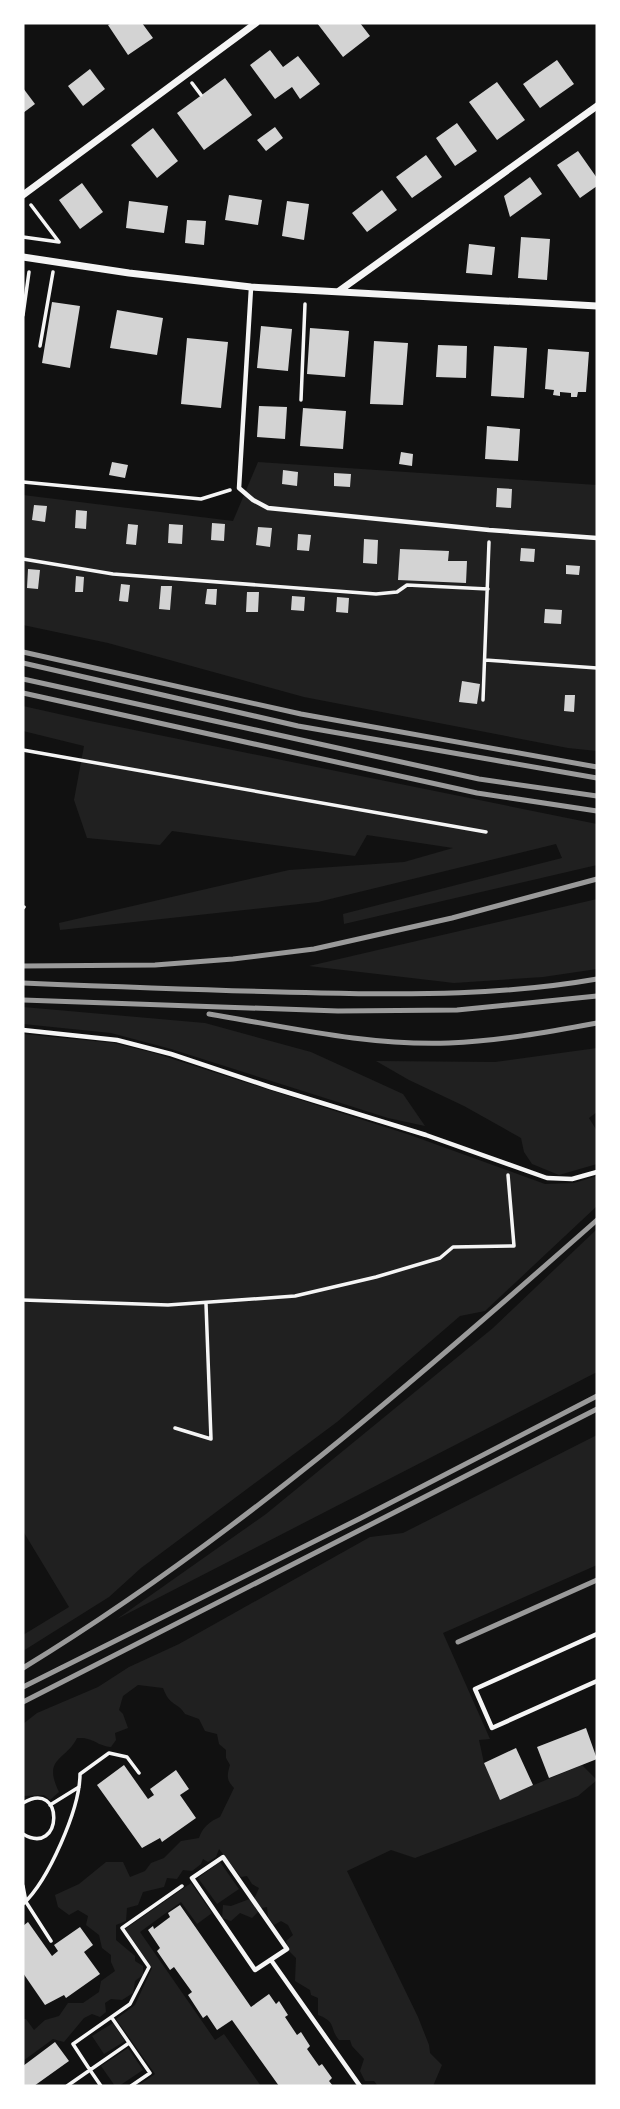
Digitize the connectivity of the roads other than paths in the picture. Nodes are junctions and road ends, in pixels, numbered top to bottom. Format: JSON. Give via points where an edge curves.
{"nodes":[{"id":1,"x":256,"y":23,"type":"edge"},
{"id":2,"x":597,"y":106,"type":"edge"},
{"id":3,"x":23,"y":194,"type":"edge"},
{"id":4,"x":23,"y":257,"type":"edge"},
{"id":5,"x":251,"y":287,"type":"junction"},
{"id":6,"x":338,"y":292,"type":"junction"},
{"id":7,"x":597,"y":306,"type":"edge"},
{"id":8,"x":597,"y":538,"type":"edge"},
{"id":9,"x":23,"y":1030,"type":"edge"},
{"id":10,"x":597,"y":1172,"type":"edge"},
{"id":11,"x":597,"y":1634,"type":"edge"},
{"id":12,"x":597,"y":1681,"type":"edge"},
{"id":13,"x":271,"y":1960,"type":"junction"},
{"id":14,"x":360,"y":2086,"type":"edge"}],
"edges":[{"from":1,"to":3,"type":"street"},
{"from":2,"to":6,"type":"street"},
{"from":4,"to":5,"type":"street"},
{"from":5,"to":6,"type":"street"},
{"from":5,"to":8,"type":"lane","via":[[239,488],[253,500],[268,508]]},
{"from":6,"to":7,"type":"street"},
{"from":9,"to":10,"type":"lane","via":[[117,1040],[171,1054],[547,1178],[572,1179]]},
{"from":11,"to":12,"type":"lane","via":[[475,1689],[492,1728]]},
{"from":13,"to":13,"type":"lane","via":[[255,1970],[192,1878],[223,1857],[287,1949]]},
{"from":13,"to":14,"type":"lane"}]}
